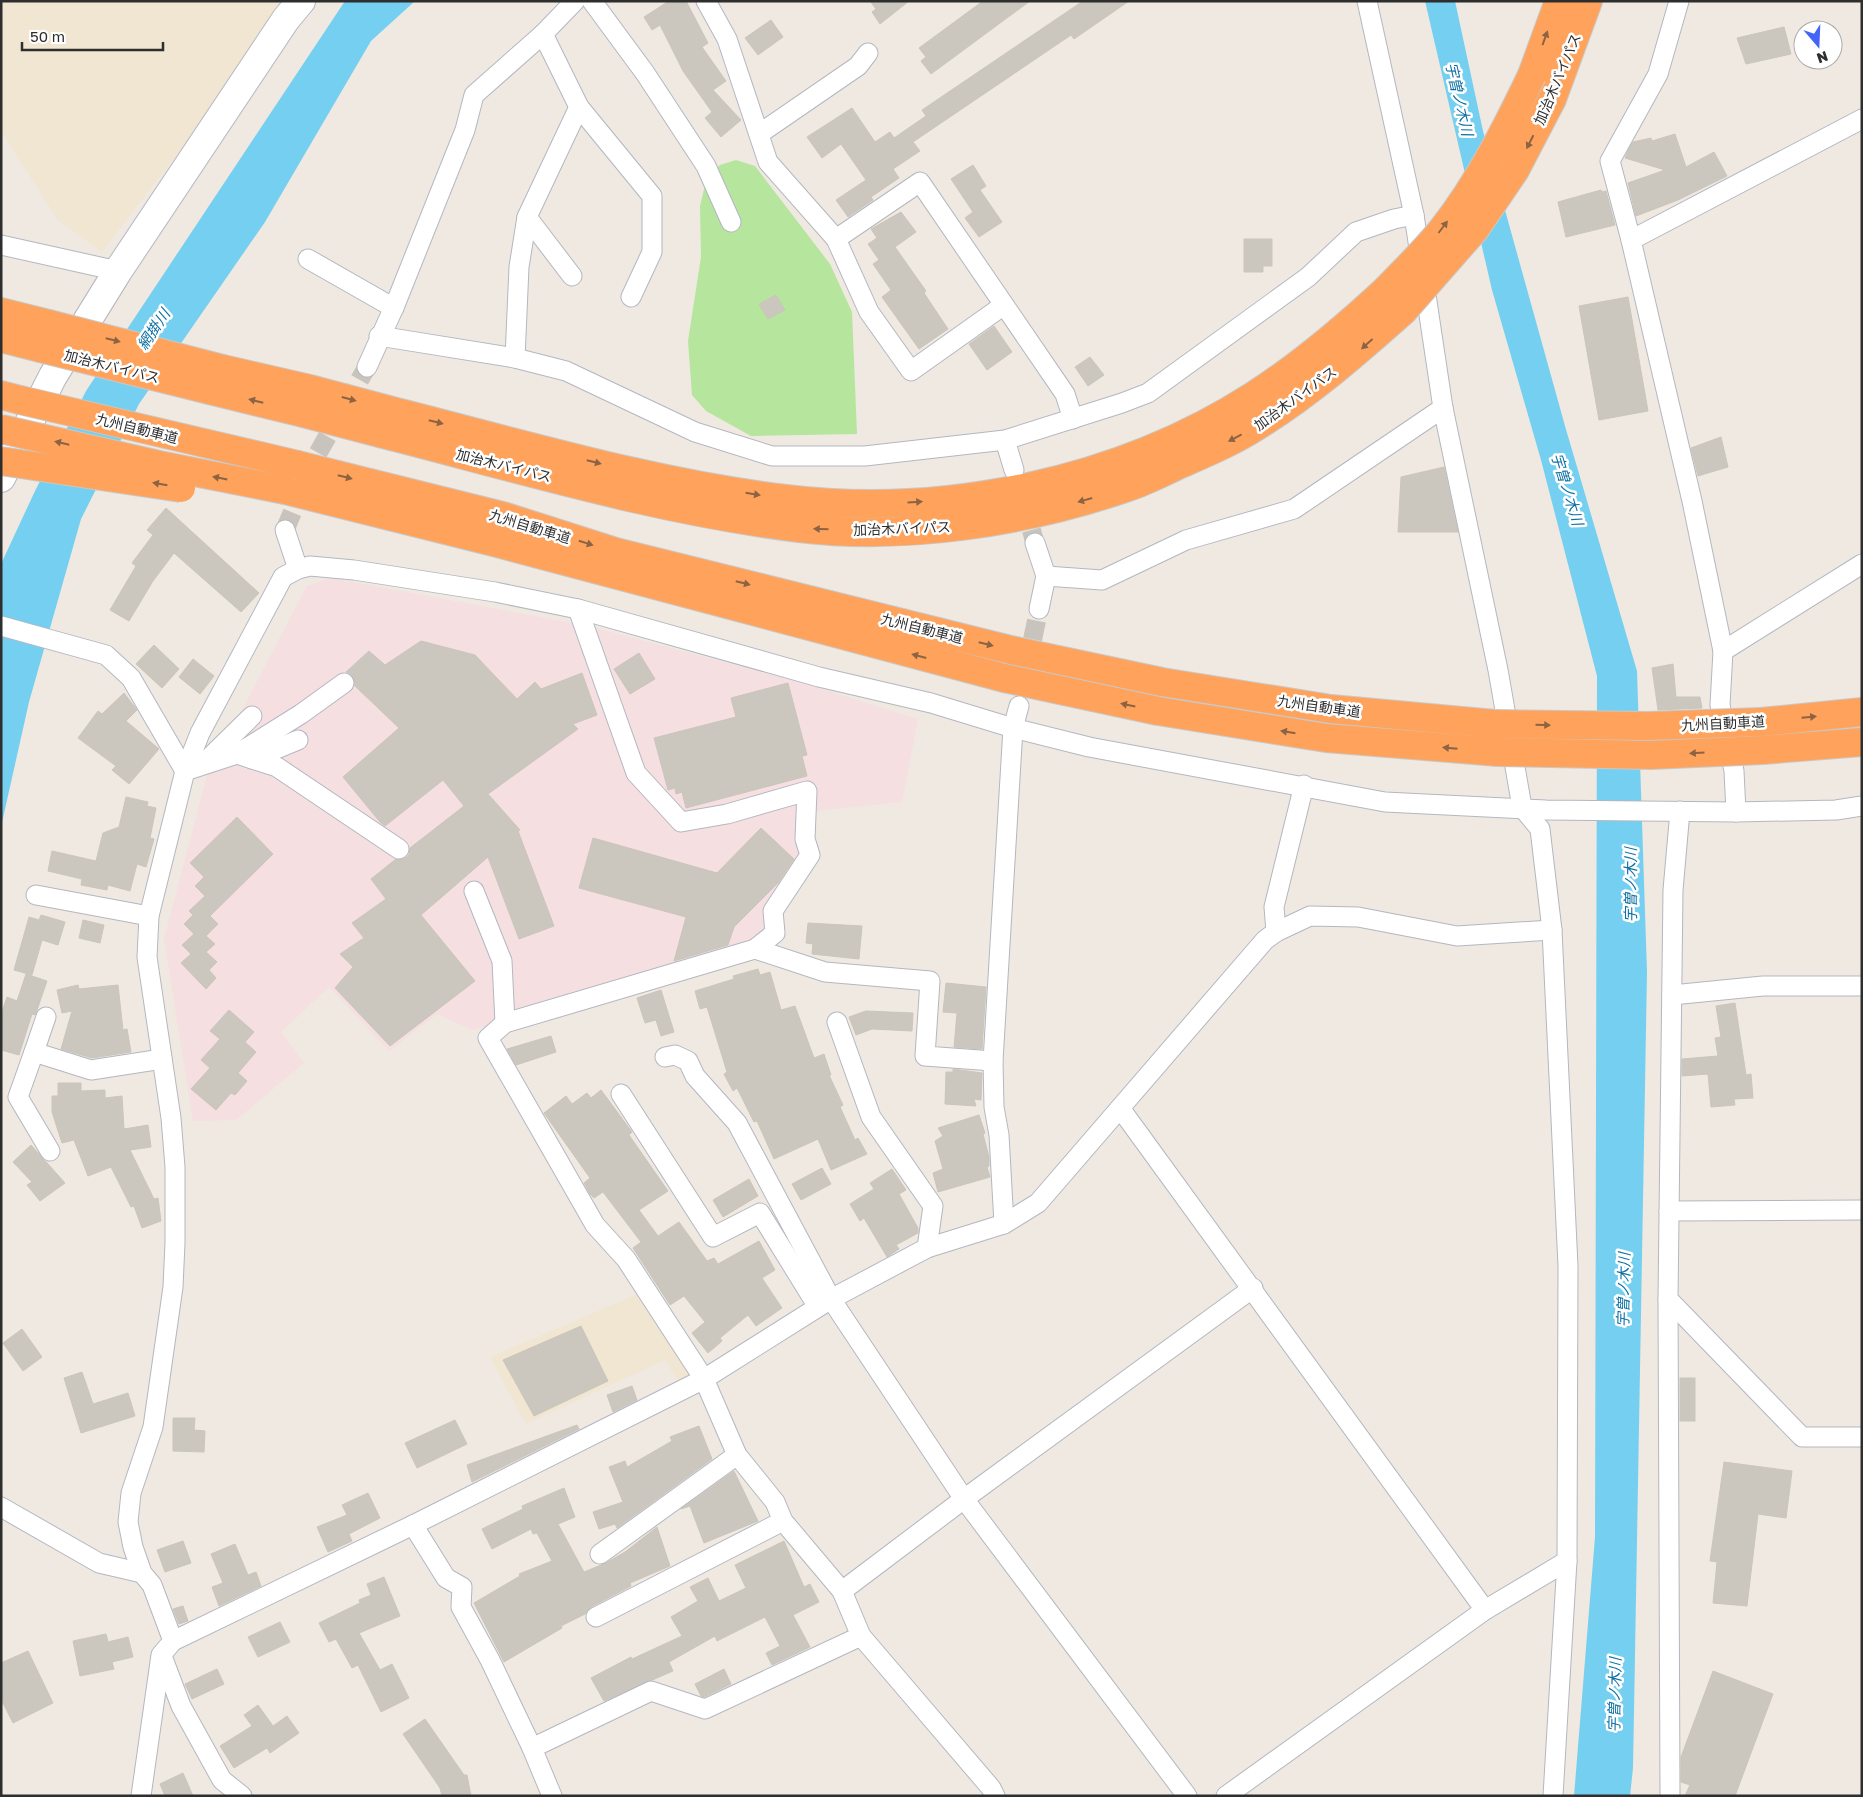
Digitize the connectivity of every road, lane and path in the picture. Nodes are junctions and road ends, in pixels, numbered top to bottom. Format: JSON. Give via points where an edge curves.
{"nodes":[{"id":1,"x":301,"y":1,"type":"edge"},
{"id":2,"x":575,"y":1,"type":"edge"},
{"id":3,"x":592,"y":1,"type":"edge"},
{"id":4,"x":706,"y":1,"type":"edge"},
{"id":5,"x":1367,"y":1,"type":"edge"},
{"id":6,"x":1559,"y":1,"type":"edge"},
{"id":7,"x":1588,"y":1,"type":"edge"},
{"id":8,"x":1679,"y":1,"type":"edge"},
{"id":9,"x":543,"y":34,"type":"junction"},
{"id":10,"x":868,"y":53,"type":"dead end"},
{"id":11,"x":579,"y":107,"type":"junction"},
{"id":12,"x":1862,"y":119,"type":"edge"},
{"id":13,"x":759,"y":134,"type":"junction"},
{"id":14,"x":1414,"y":215,"type":"junction"},
{"id":15,"x":527,"y":217,"type":"junction"},
{"id":16,"x":731,"y":222,"type":"dead end"},
{"id":17,"x":836,"y":239,"type":"junction"},
{"id":18,"x":1631,"y":240,"type":"junction"},
{"id":19,"x":1,"y":246,"type":"edge"},
{"id":20,"x":308,"y":259,"type":"dead end"},
{"id":21,"x":118,"y":271,"type":"junction"},
{"id":22,"x":572,"y":276,"type":"dead end"},
{"id":23,"x":631,"y":297,"type":"dead end"},
{"id":24,"x":1004,"y":305,"type":"junction"},
{"id":25,"x":394,"y":308,"type":"junction"},
{"id":26,"x":1,"y":312,"type":"edge"},
{"id":27,"x":44,"y":336,"type":"junction"},
{"id":28,"x":379,"y":336,"type":"junction"},
{"id":29,"x":1,"y":338,"type":"edge"},
{"id":30,"x":516,"y":358,"type":"junction"},
{"id":31,"x":367,"y":367,"type":"tunnel mouth"},
{"id":32,"x":7,"y":397,"type":"edge"},
{"id":33,"x":1443,"y":408,"type":"junction"},
{"id":34,"x":1073,"y":419,"type":"junction"},
{"id":35,"x":386,"y":422,"type":"junction"},
{"id":36,"x":1,"y":429,"type":"edge"},
{"id":37,"x":1005,"y":440,"type":"junction"},
{"id":38,"x":1,"y":461,"type":"edge"},
{"id":39,"x":1014,"y":470,"type":"dead end"},
{"id":40,"x":1,"y":478,"type":"edge"},
{"id":41,"x":282,"y":509,"type":"junction"},
{"id":42,"x":1035,"y":543,"type":"tunnel mouth"},
{"id":43,"x":1862,"y":564,"type":"edge"},
{"id":44,"x":298,"y":569,"type":"junction"},
{"id":45,"x":1046,"y":576,"type":"junction"},
{"id":46,"x":578,"y":609,"type":"junction"},
{"id":47,"x":1039,"y":609,"type":"tunnel mouth"},
{"id":48,"x":1,"y":626,"type":"edge"},
{"id":49,"x":1723,"y":651,"type":"junction"},
{"id":50,"x":344,"y":683,"type":"dead end"},
{"id":51,"x":1019,"y":706,"type":"tunnel mouth"},
{"id":52,"x":1862,"y":712,"type":"edge"},
{"id":53,"x":252,"y":716,"type":"dead end"},
{"id":54,"x":1013,"y":728,"type":"junction"},
{"id":55,"x":298,"y":740,"type":"dead end"},
{"id":56,"x":1862,"y":742,"type":"edge"},
{"id":57,"x":245,"y":757,"type":"junction"},
{"id":58,"x":192,"y":769,"type":"junction"},
{"id":59,"x":1304,"y":785,"type":"junction"},
{"id":60,"x":1862,"y":806,"type":"edge"},
{"id":61,"x":1522,"y":807,"type":"junction"},
{"id":62,"x":1675,"y":811,"type":"junction"},
{"id":63,"x":1736,"y":812,"type":"junction"},
{"id":64,"x":400,"y":849,"type":"dead end"},
{"id":65,"x":474,"y":891,"type":"dead end"},
{"id":66,"x":36,"y":895,"type":"dead end"},
{"id":67,"x":149,"y":916,"type":"junction"},
{"id":68,"x":1552,"y":930,"type":"junction"},
{"id":69,"x":1276,"y":932,"type":"junction"},
{"id":70,"x":755,"y":949,"type":"junction"},
{"id":71,"x":1862,"y":986,"type":"edge"},
{"id":72,"x":1672,"y":996,"type":"junction"},
{"id":73,"x":46,"y":1017,"type":"dead end"},
{"id":74,"x":837,"y":1022,"type":"dead end"},
{"id":75,"x":505,"y":1023,"type":"junction"},
{"id":76,"x":34,"y":1052,"type":"junction"},
{"id":77,"x":665,"y":1057,"type":"dead end"},
{"id":78,"x":162,"y":1059,"type":"junction"},
{"id":79,"x":993,"y":1062,"type":"junction"},
{"id":80,"x":621,"y":1094,"type":"dead end"},
{"id":81,"x":1120,"y":1108,"type":"junction"},
{"id":82,"x":50,"y":1150,"type":"dead end"},
{"id":83,"x":1862,"y":1210,"type":"edge"},
{"id":84,"x":1670,"y":1211,"type":"junction"},
{"id":85,"x":1004,"y":1224,"type":"junction"},
{"id":86,"x":927,"y":1248,"type":"junction"},
{"id":87,"x":1253,"y":1288,"type":"junction"},
{"id":88,"x":1668,"y":1300,"type":"junction"},
{"id":89,"x":824,"y":1303,"type":"junction"},
{"id":90,"x":704,"y":1379,"type":"junction"},
{"id":91,"x":1862,"y":1437,"type":"edge"},
{"id":92,"x":737,"y":1455,"type":"junction"},
{"id":93,"x":964,"y":1498,"type":"junction"},
{"id":94,"x":1,"y":1507,"type":"edge"},
{"id":95,"x":783,"y":1521,"type":"junction"},
{"id":96,"x":413,"y":1525,"type":"junction"},
{"id":97,"x":600,"y":1554,"type":"dead end"},
{"id":98,"x":1567,"y":1562,"type":"junction"},
{"id":99,"x":142,"y":1573,"type":"junction"},
{"id":100,"x":842,"y":1591,"type":"junction"},
{"id":101,"x":1485,"y":1610,"type":"junction"},
{"id":102,"x":596,"y":1617,"type":"dead end"},
{"id":103,"x":861,"y":1636,"type":"junction"},
{"id":104,"x":167,"y":1648,"type":"junction"},
{"id":105,"x":532,"y":1748,"type":"junction"},
{"id":106,"x":141,"y":1796,"type":"edge"},
{"id":107,"x":242,"y":1796,"type":"edge"},
{"id":108,"x":552,"y":1796,"type":"edge"},
{"id":109,"x":995,"y":1796,"type":"edge"},
{"id":110,"x":1187,"y":1796,"type":"edge"},
{"id":111,"x":1226,"y":1796,"type":"edge"},
{"id":112,"x":1553,"y":1796,"type":"edge"},
{"id":113,"x":1670,"y":1796,"type":"edge"}],
"edges":[{"from":1,"to":21,"type":"street"},
{"from":2,"to":9,"type":"street"},
{"from":3,"to":16,"type":"street","via":[[645,73],[706,166]]},
{"from":4,"to":13,"type":"street","via":[[727,39]]},
{"from":5,"to":14,"type":"street"},
{"from":35,"to":6,"type":"highway","name":"加治木バイパス","one_way":true,"bridge":true,"via":[[692,484],[786,499],[865,504],[963,499],[1046,484],[1170,442],[1253,396],[1328,343],[1388,289],[1441,231],[1473,187],[1508,126],[1532,75]]},
{"from":7,"to":35,"type":"highway","name":"加治木バイパス","one_way":true,"bridge":true,"via":[[1552,99],[1515,170],[1475,229],[1403,311],[1299,398],[1255,427],[1121,489],[1050,510],[936,529],[802,528],[728,518],[647,501]]},
{"from":8,"to":18,"type":"street","via":[[1658,74],[1610,161]]},
{"from":9,"to":11,"type":"street"},
{"from":9,"to":25,"type":"street","via":[[474,95],[465,130]]},
{"from":10,"to":13,"type":"street","via":[[858,66]]},
{"from":11,"to":15,"type":"street"},
{"from":11,"to":23,"type":"street","via":[[652,196],[652,252]]},
{"from":12,"to":18,"type":"street"},
{"from":13,"to":17,"type":"street","via":[[768,162]]},
{"from":14,"to":33,"type":"street"},
{"from":14,"to":34,"type":"street","via":[[1356,232],[1308,277],[1148,393]]},
{"from":15,"to":22,"type":"street"},
{"from":15,"to":30,"type":"street","via":[[519,267]]},
{"from":17,"to":24,"type":"street","via":[[920,182]]},
{"from":17,"to":24,"type":"street","via":[[869,312],[911,371]]},
{"from":18,"to":49,"type":"street","via":[[1692,501]]},
{"from":19,"to":21,"type":"street"},
{"from":20,"to":25,"type":"street"},
{"from":21,"to":40,"type":"street","via":[[53,376]]},
{"from":24,"to":34,"type":"street","via":[[1065,394]]},
{"from":25,"to":28,"type":"street"},
{"from":26,"to":27,"type":"highway","name":"加治木バイパス"},
{"from":27,"to":29,"type":"highway","name":"加治木バイパス"},
{"from":27,"to":35,"type":"highway","name":"加治木バイパス","bridge":true},
{"from":28,"to":30,"type":"street"},
{"from":28,"to":31,"type":"street"},
{"from":30,"to":37,"type":"street","via":[[566,371],[695,432],[772,456],[865,456]]},
{"from":32,"to":52,"type":"highway","name":"九州自動車道","one_way":true,"bridge":true,"via":[[503,516],[616,552],[1030,654],[1162,682],[1331,709],[1495,724],[1648,726],[1761,722]]},
{"from":33,"to":45,"type":"street","via":[[1294,509],[1186,540],[1102,580]]},
{"from":33,"to":61,"type":"street","via":[[1498,670]]},
{"from":34,"to":37,"type":"street"},
{"from":41,"to":36,"type":"highway","name":"九州自動車道","one_way":true,"bridge":true,"via":[[159,465]]},
{"from":37,"to":39,"type":"street"},
{"from":41,"to":38,"type":"highway","one_way":true,"bridge":true,"via":[[148,482]]},
{"from":41,"to":44,"type":"street"},
{"from":56,"to":41,"type":"highway","name":"九州自動車道","one_way":true,"bridge":true,"via":[[1651,755],[1498,752],[1326,738],[1158,711],[1004,678],[497,543]]},
{"from":42,"to":45,"type":"street"},
{"from":43,"to":49,"type":"street"},
{"from":44,"to":46,"type":"street","via":[[310,566],[354,570],[495,592]]},
{"from":44,"to":58,"type":"street","via":[[284,577],[256,626],[200,733]]},
{"from":45,"to":47,"type":"street"},
{"from":46,"to":54,"type":"street"},
{"from":46,"to":70,"type":"street","via":[[636,773],[681,822],[726,814],[807,791],[805,838],[810,855],[772,911],[775,933]]},
{"from":48,"to":58,"type":"street","via":[[106,655],[131,678]]},
{"from":49,"to":63,"type":"street","via":[[1720,704],[1734,771]]},
{"from":50,"to":57,"type":"street"},
{"from":51,"to":54,"type":"street"},
{"from":53,"to":58,"type":"street"},
{"from":54,"to":59,"type":"street","via":[[1089,747]]},
{"from":54,"to":79,"type":"street"},
{"from":55,"to":57,"type":"street"},
{"from":57,"to":58,"type":"street"},
{"from":57,"to":64,"type":"street","via":[[276,767]]},
{"from":58,"to":67,"type":"street"},
{"from":59,"to":61,"type":"street","via":[[1385,802]]},
{"from":59,"to":69,"type":"street","via":[[1274,907]]},
{"from":60,"to":63,"type":"street","via":[[1827,811]]},
{"from":61,"to":62,"type":"street"},
{"from":61,"to":68,"type":"street","via":[[1540,829]]},
{"from":62,"to":63,"type":"street"},
{"from":62,"to":72,"type":"street"},
{"from":65,"to":75,"type":"street","via":[[502,961]]},
{"from":66,"to":67,"type":"street"},
{"from":67,"to":78,"type":"street","via":[[147,957]]},
{"from":68,"to":69,"type":"street","via":[[1458,936],[1358,917],[1310,916]]},
{"from":68,"to":98,"type":"street","via":[[1568,1266]]},
{"from":69,"to":81,"type":"street","via":[[1265,940]]},
{"from":70,"to":75,"type":"street"},
{"from":70,"to":79,"type":"street","via":[[824,972],[930,981],[925,1056]]},
{"from":71,"to":72,"type":"street","via":[[1763,986]]},
{"from":72,"to":84,"type":"street"},
{"from":73,"to":76,"type":"street"},
{"from":74,"to":86,"type":"street","via":[[871,1117],[933,1206]]},
{"from":75,"to":90,"type":"street","via":[[488,1038],[492,1046],[595,1225],[626,1259]]},
{"from":76,"to":78,"type":"street","via":[[91,1070]]},
{"from":76,"to":82,"type":"street","via":[[18,1097]]},
{"from":77,"to":89,"type":"street","via":[[675,1055],[688,1061],[695,1076],[737,1123]]},
{"from":78,"to":99,"type":"street","via":[[175,1167],[176,1243],[173,1288],[153,1428],[131,1493],[128,1522]]},
{"from":79,"to":85,"type":"street"},
{"from":80,"to":89,"type":"street","via":[[713,1237],[760,1213]]},
{"from":81,"to":85,"type":"street","via":[[1038,1203]]},
{"from":81,"to":87,"type":"street"},
{"from":83,"to":84,"type":"street"},
{"from":84,"to":88,"type":"street"},
{"from":85,"to":86,"type":"street"},
{"from":86,"to":89,"type":"street"},
{"from":87,"to":93,"type":"street"},
{"from":87,"to":101,"type":"street"},
{"from":88,"to":91,"type":"street","via":[[1802,1437]]},
{"from":88,"to":113,"type":"street"},
{"from":89,"to":90,"type":"street"},
{"from":89,"to":93,"type":"street"},
{"from":90,"to":92,"type":"street"},
{"from":90,"to":96,"type":"street"},
{"from":92,"to":95,"type":"street","via":[[774,1502]]},
{"from":92,"to":97,"type":"street"},
{"from":93,"to":100,"type":"street"},
{"from":93,"to":110,"type":"street"},
{"from":94,"to":99,"type":"street","via":[[100,1563]]},
{"from":95,"to":100,"type":"street"},
{"from":95,"to":102,"type":"street"},
{"from":96,"to":104,"type":"street"},
{"from":96,"to":105,"type":"street","via":[[446,1578],[462,1587],[461,1606]]},
{"from":98,"to":101,"type":"street"},
{"from":98,"to":112,"type":"street"},
{"from":99,"to":104,"type":"street","via":[[152,1585]]},
{"from":100,"to":103,"type":"street"},
{"from":101,"to":111,"type":"street"},
{"from":103,"to":105,"type":"street","via":[[705,1709],[651,1691]]},
{"from":103,"to":109,"type":"street"},
{"from":104,"to":106,"type":"street"},
{"from":104,"to":107,"type":"street","via":[[181,1706],[222,1780]]},
{"from":105,"to":108,"type":"street"}]}
